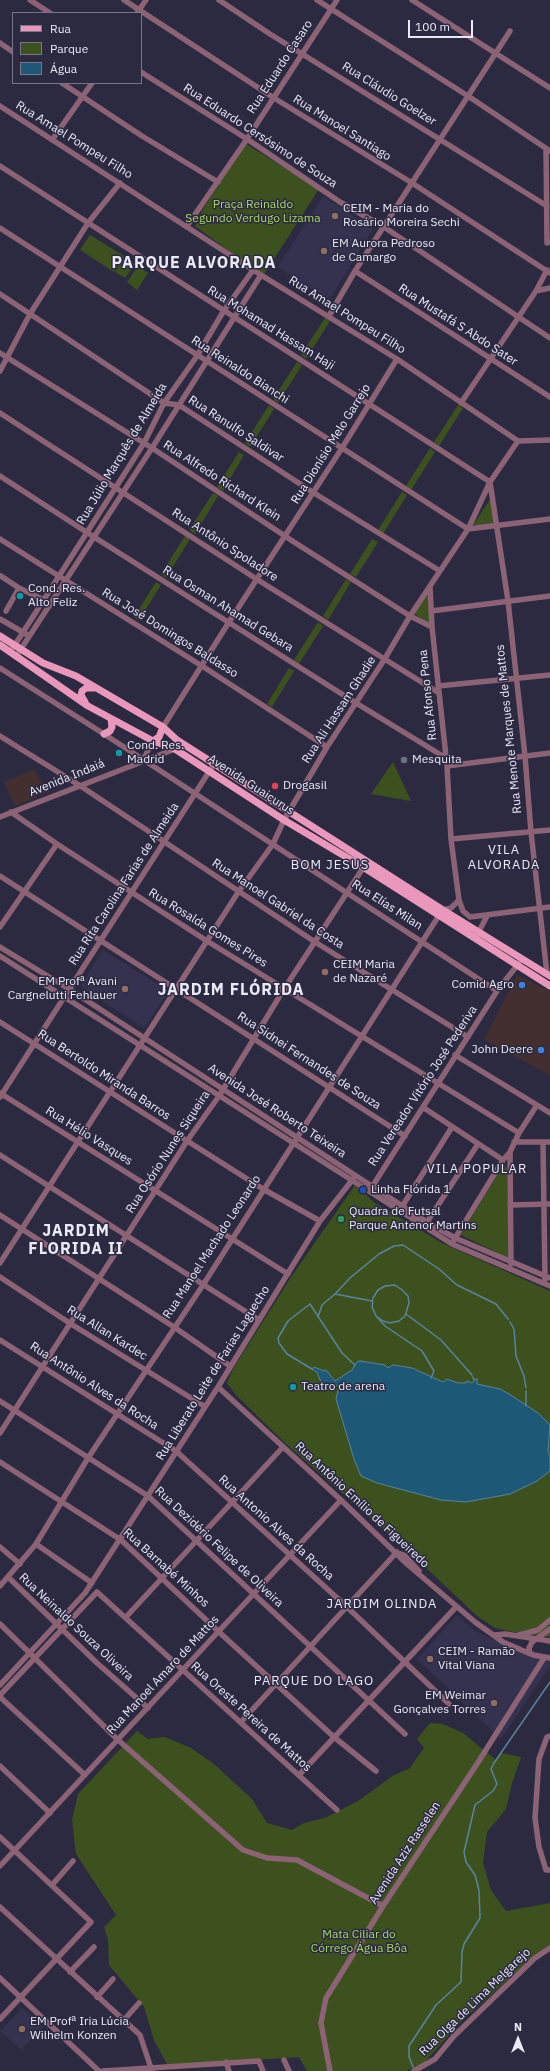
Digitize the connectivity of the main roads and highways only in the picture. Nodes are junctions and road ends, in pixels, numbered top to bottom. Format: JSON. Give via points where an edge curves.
{"nodes":[{"id":1,"x":0,"y":636,"type":"edge"},
{"id":2,"x":0,"y":645,"type":"edge"},
{"id":3,"x":16,"y":650,"type":"junction"},
{"id":4,"x":98,"y":688,"type":"junction"},
{"id":5,"x":88,"y":706,"type":"junction"},
{"id":6,"x":111,"y":719,"type":"junction"},
{"id":7,"x":165,"y":725,"type":"junction"},
{"id":8,"x":104,"y":734,"type":"road end"},
{"id":9,"x":153,"y":741,"type":"junction"},
{"id":10,"x":365,"y":864,"type":"junction"},
{"id":11,"x":440,"y":914,"type":"junction"},
{"id":12,"x":548,"y":975,"type":"edge"},
{"id":13,"x":550,"y":986,"type":"edge"}],
"edges":[{"from":1,"to":3,"type":"main road","name":"Avenida Guaicurus"},
{"from":2,"to":3,"type":"main road","name":"Avenida Guaicurus"},
{"from":3,"to":4,"type":"main road","name":"Avenida Guaicurus"},
{"from":3,"to":5,"type":"main road","name":"Avenida Guaicurus"},
{"from":4,"to":5,"type":"main road","via":[[82,690],[82,699]]},
{"from":4,"to":7,"type":"main road","name":"Avenida Guaicurus"},
{"from":5,"to":6,"type":"main road","name":"Avenida Guaicurus"},
{"from":6,"to":8,"type":"main road","via":[[112,727]]},
{"from":6,"to":9,"type":"main road","name":"Avenida Guaicurus"},
{"from":7,"to":9,"type":"main road","via":[[159,737]]},
{"from":7,"to":10,"type":"main road","name":"Avenida Guaicurus","via":[[177,740],[289,811]]},
{"from":9,"to":10,"type":"main road","name":"Avenida Guaicurus","via":[[175,749],[284,820]]},
{"from":10,"to":11,"type":"main road","name":"Avenida Guaicurus"},
{"from":11,"to":12,"type":"main road","name":"Avenida Guaicurus","via":[[479,932]]},
{"from":11,"to":13,"type":"main road","name":"Avenida Guaicurus","via":[[474,939]]}]}
